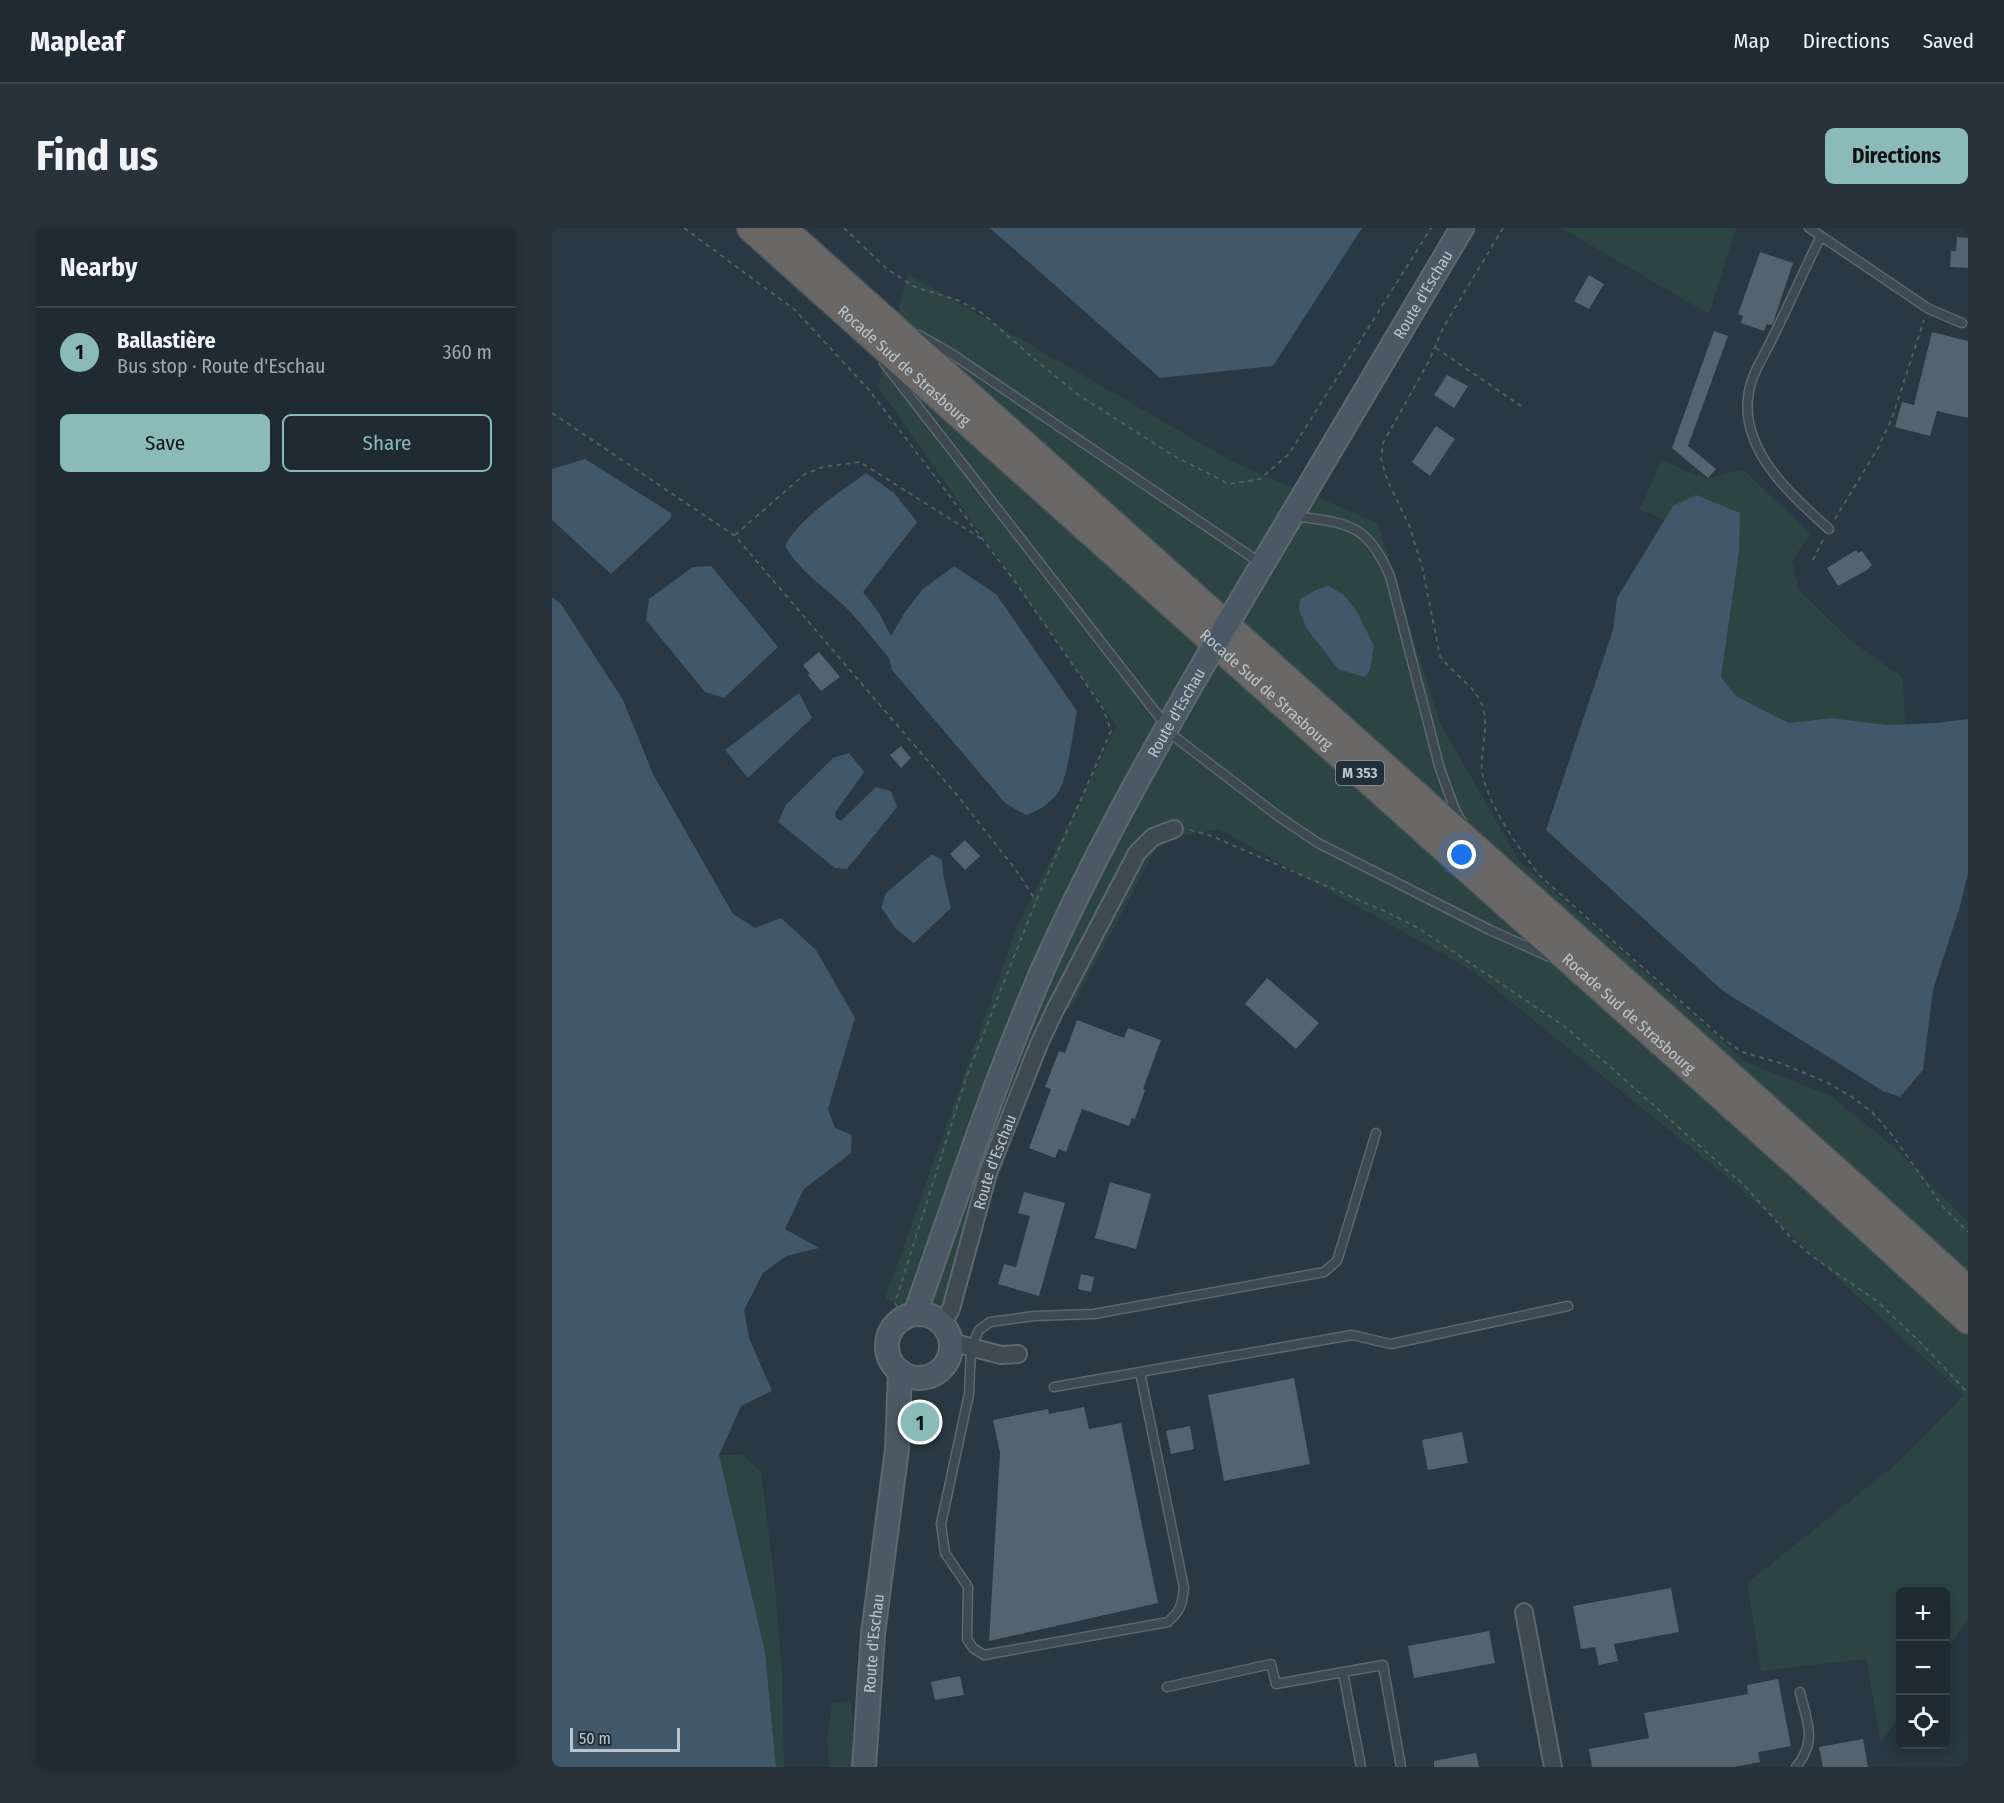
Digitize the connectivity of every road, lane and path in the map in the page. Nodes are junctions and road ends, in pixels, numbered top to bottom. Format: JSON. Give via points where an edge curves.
{"nodes":[{"id":1,"x":684,"y":228,"type":"edge"},
{"id":2,"x":751,"y":228,"type":"edge"},
{"id":3,"x":782,"y":228,"type":"edge"},
{"id":4,"x":844,"y":228,"type":"edge"},
{"id":5,"x":1431,"y":228,"type":"edge"},
{"id":6,"x":1462,"y":228,"type":"edge"},
{"id":7,"x":1503,"y":228,"type":"edge"},
{"id":8,"x":1809,"y":228,"type":"edge"},
{"id":9,"x":1821,"y":236,"type":"junction"},
{"id":10,"x":1929,"y":309,"type":"junction"},
{"id":11,"x":863,"y":314,"type":"junction"},
{"id":12,"x":1962,"y":323,"type":"dead end"},
{"id":13,"x":1436,"y":348,"type":"junction"},
{"id":14,"x":1521,"y":406,"type":"dead end"},
{"id":15,"x":552,"y":413,"type":"edge"},
{"id":16,"x":1292,"y":516,"type":"junction"},
{"id":17,"x":1828,"y":529,"type":"junction"},
{"id":18,"x":735,"y":536,"type":"junction"},
{"id":19,"x":985,"y":541,"type":"junction"},
{"id":20,"x":1813,"y":560,"type":"dead end"},
{"id":21,"x":1263,"y":564,"type":"junction"},
{"id":22,"x":1167,"y":727,"type":"junction"},
{"id":23,"x":1174,"y":829,"type":"joint"},
{"id":24,"x":1497,"y":867,"type":"junction"},
{"id":25,"x":1036,"y":901,"type":"junction"},
{"id":26,"x":1583,"y":973,"type":"junction"},
{"id":27,"x":1376,"y":1132,"type":"dead end"},
{"id":28,"x":1968,"y":1232,"type":"edge"},
{"id":29,"x":1968,"y":1290,"type":"edge"},
{"id":30,"x":1568,"y":1306,"type":"dead end"},
{"id":31,"x":1968,"y":1320,"type":"edge"},
{"id":32,"x":936,"y":1327,"type":"junction"},
{"id":33,"x":1018,"y":1354,"type":"dead end"},
{"id":34,"x":1140,"y":1372,"type":"junction"},
{"id":35,"x":911,"y":1374,"type":"junction"},
{"id":36,"x":1054,"y":1388,"type":"dead end"},
{"id":37,"x":1968,"y":1393,"type":"edge"},
{"id":38,"x":1524,"y":1612,"type":"dead end"},
{"id":39,"x":1343,"y":1672,"type":"junction"},
{"id":40,"x":1167,"y":1687,"type":"dead end"},
{"id":41,"x":1800,"y":1692,"type":"dead end"},
{"id":42,"x":864,"y":1767,"type":"edge"},
{"id":43,"x":1362,"y":1767,"type":"edge"},
{"id":44,"x":1401,"y":1767,"type":"edge"},
{"id":45,"x":1553,"y":1767,"type":"edge"},
{"id":46,"x":1796,"y":1767,"type":"edge"}],
"edges":[{"from":1,"to":19,"type":"path","via":[[795,310],[869,390]]},
{"from":2,"to":11,"type":"highway","name":"Rocade Sud de Strasbourg","number":"M 353"},
{"from":3,"to":11,"type":"highway","name":"Rocade Sud de Strasbourg","number":"M 353"},
{"from":4,"to":5,"type":"path","via":[[887,269],[915,287],[957,300],[982,313],[1080,396],[1174,456],[1229,484],[1260,479],[1289,454]]},
{"from":6,"to":16,"type":"main road","name":"Route d'Eschau"},
{"from":7,"to":13,"type":"path","via":[[1443,328]]},
{"from":8,"to":9,"type":"lane"},
{"from":9,"to":10,"type":"lane"},
{"from":9,"to":17,"type":"lane","via":[[1758,365],[1748,410],[1755,440],[1784,487]]},
{"from":10,"to":12,"type":"lane"},
{"from":10,"to":17,"type":"path","via":[[1892,418]]},
{"from":11,"to":21,"type":"lane","via":[[952,354]]},
{"from":11,"to":22,"type":"lane","via":[[900,384]]},
{"from":11,"to":24,"type":"highway","name":"Rocade Sud de Strasbourg","number":"M 353"},
{"from":11,"to":26,"type":"highway","name":"Rocade Sud de Strasbourg","number":"M 353"},
{"from":13,"to":14,"type":"path"},
{"from":13,"to":28,"type":"path","via":[[1383,443],[1381,459],[1422,566],[1440,656],[1482,705],[1485,788],[1520,850],[1539,874],[1723,1039],[1742,1052],[1826,1082],[1872,1112],[1943,1207]]},
{"from":15,"to":18,"type":"path"},
{"from":16,"to":21,"type":"main road","name":"Route d'Eschau"},
{"from":16,"to":24,"type":"lane","via":[[1353,527],[1370,539],[1381,555],[1455,810]]},
{"from":17,"to":20,"type":"path"},
{"from":18,"to":19,"type":"path","via":[[805,474],[823,467],[860,462]]},
{"from":18,"to":25,"type":"path","via":[[957,795]]},
{"from":19,"to":25,"type":"path","via":[[1104,710],[1111,731]]},
{"from":21,"to":22,"type":"main road","name":"Route d'Eschau","bridge":true},
{"from":22,"to":26,"type":"lane","via":[[1240,787],[1318,843]]},
{"from":22,"to":32,"type":"main road","name":"Route d'Eschau","via":[[1089,870],[1002,1070],[959,1192]]},
{"from":23,"to":32,"type":"street","name":"Route d'Eschau","via":[[1153,837],[1137,853],[1054,1010],[988,1173],[951,1309]]},
{"from":23,"to":37,"type":"path","via":[[1209,835],[1389,912],[1540,1008],[1745,1186],[1793,1240],[1877,1301]]},
{"from":24,"to":29,"type":"highway","name":"Rocade Sud de Strasbourg","number":"M 353"},
{"from":25,"to":32,"type":"path","via":[[966,1078],[895,1303]]},
{"from":26,"to":31,"type":"highway","name":"Rocade Sud de Strasbourg","number":"M 353"},
{"from":27,"to":32,"type":"lane","via":[[1337,1261],[1324,1272],[1094,1314],[1034,1316],[990,1322],[980,1329]]},
{"from":30,"to":34,"type":"lane","via":[[1391,1344],[1352,1335]]},
{"from":32,"to":33,"type":"street","via":[[1001,1355]]},
{"from":32,"to":34,"type":"lane","via":[[969,1394],[941,1524],[945,1552],[968,1587],[967,1639],[984,1654],[1168,1622],[1182,1605],[1184,1588]]},
{"from":32,"to":35,"type":"main road","via":[[951,1353],[947,1362],[931,1376]]},
{"from":32,"to":35,"type":"main road","via":[[896,1324],[890,1333],[888,1354],[893,1364]]},
{"from":34,"to":36,"type":"lane"},
{"from":35,"to":42,"type":"main road","name":"Route d'Eschau","via":[[897,1449],[873,1634]]},
{"from":38,"to":45,"type":"street"},
{"from":39,"to":40,"type":"lane","via":[[1276,1684],[1271,1664]]},
{"from":39,"to":43,"type":"lane"},
{"from":39,"to":44,"type":"lane","via":[[1383,1665]]},
{"from":41,"to":46,"type":"lane","via":[[1811,1739]]}]}
